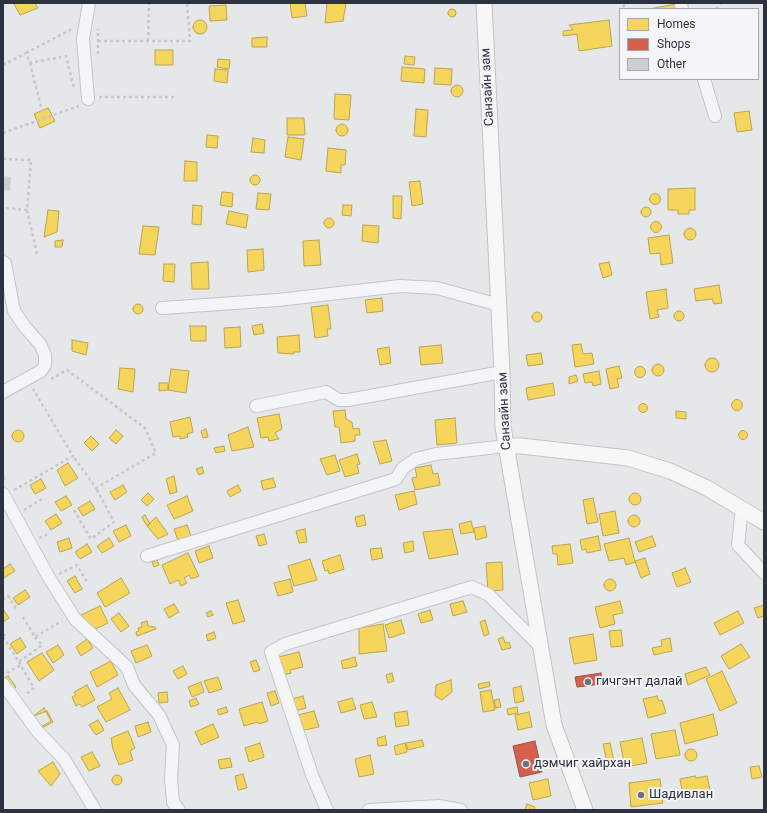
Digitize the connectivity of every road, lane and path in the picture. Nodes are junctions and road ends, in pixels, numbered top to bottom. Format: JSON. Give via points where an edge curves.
{"nodes":[{"id":1,"x":89,"y":3,"type":"edge"},
{"id":2,"x":149,"y":3,"type":"edge"},
{"id":3,"x":187,"y":3,"type":"edge"},
{"id":4,"x":484,"y":3,"type":"edge"},
{"id":5,"x":626,"y":3,"type":"edge"},
{"id":6,"x":622,"y":7,"type":"dead end"},
{"id":7,"x":98,"y":26,"type":"dead end"},
{"id":8,"x":72,"y":29,"type":"dead end"},
{"id":9,"x":98,"y":41,"type":"junction"},
{"id":10,"x":148,"y":41,"type":"junction"},
{"id":11,"x":26,"y":53,"type":"junction"},
{"id":12,"x":98,"y":57,"type":"dead end"},
{"id":13,"x":30,"y":63,"type":"junction"},
{"id":14,"x":3,"y":65,"type":"edge"},
{"id":15,"x":704,"y":80,"type":"edge"},
{"id":16,"x":75,"y":92,"type":"dead end"},
{"id":17,"x":175,"y":97,"type":"dead end"},
{"id":18,"x":88,"y":98,"type":"junction"},
{"id":19,"x":715,"y":116,"type":"dead end"},
{"id":20,"x":44,"y":119,"type":"junction"},
{"id":21,"x":3,"y":133,"type":"edge"},
{"id":22,"x":3,"y":159,"type":"edge"},
{"id":23,"x":3,"y":208,"type":"edge"},
{"id":24,"x":27,"y":210,"type":"junction"},
{"id":25,"x":37,"y":254,"type":"dead end"},
{"id":26,"x":3,"y":262,"type":"edge"},
{"id":27,"x":499,"y":306,"type":"junction"},
{"id":28,"x":162,"y":308,"type":"dead end"},
{"id":29,"x":502,"y":372,"type":"junction"},
{"id":30,"x":47,"y":381,"type":"dead end"},
{"id":31,"x":40,"y":385,"type":"dead end"},
{"id":32,"x":3,"y":392,"type":"edge"},
{"id":33,"x":256,"y":406,"type":"dead end"},
{"id":34,"x":506,"y":446,"type":"junction"},
{"id":35,"x":73,"y":456,"type":"junction"},
{"id":36,"x":3,"y":477,"type":"edge"},
{"id":37,"x":96,"y":488,"type":"junction"},
{"id":38,"x":3,"y":494,"type":"edge"},
{"id":39,"x":42,"y":499,"type":"dead end"},
{"id":40,"x":742,"y":508,"type":"junction"},
{"id":41,"x":74,"y":510,"type":"dead end"},
{"id":42,"x":15,"y":515,"type":"junction"},
{"id":43,"x":764,"y":522,"type":"edge"},
{"id":44,"x":147,"y":556,"type":"dead end"},
{"id":45,"x":764,"y":573,"type":"edge"},
{"id":46,"x":50,"y":579,"type":"junction"},
{"id":47,"x":87,"y":582,"type":"dead end"},
{"id":48,"x":3,"y":600,"type":"edge"},
{"id":49,"x":17,"y":610,"type":"dead end"},
{"id":50,"x":72,"y":614,"type":"junction"},
{"id":51,"x":23,"y":617,"type":"dead end"},
{"id":52,"x":8,"y":632,"type":"dead end"},
{"id":53,"x":3,"y":637,"type":"edge"},
{"id":54,"x":35,"y":637,"type":"junction"},
{"id":55,"x":540,"y":646,"type":"junction"},
{"id":56,"x":19,"y":662,"type":"junction"},
{"id":57,"x":21,"y":665,"type":"junction"},
{"id":58,"x":3,"y":675,"type":"edge"},
{"id":59,"x":3,"y":684,"type":"edge"},
{"id":60,"x":16,"y":702,"type":"junction"},
{"id":61,"x":95,"y":810,"type":"edge"},
{"id":62,"x":179,"y":810,"type":"edge"},
{"id":63,"x":327,"y":810,"type":"edge"},
{"id":64,"x":369,"y":810,"type":"edge"},
{"id":65,"x":460,"y":810,"type":"edge"},
{"id":66,"x":584,"y":810,"type":"edge"}],
"edges":[{"from":1,"to":18,"type":"street","via":[[83,39]]},
{"from":2,"to":10,"type":"path"},
{"from":3,"to":10,"type":"path","via":[[190,41]]},
{"from":4,"to":27,"type":"main road","name":"Санзайн зам"},
{"from":5,"to":6,"type":"path"},
{"from":7,"to":9,"type":"path"},
{"from":8,"to":11,"type":"path"},
{"from":9,"to":10,"type":"path"},
{"from":9,"to":12,"type":"path"},
{"from":11,"to":13,"type":"path"},
{"from":11,"to":14,"type":"path"},
{"from":13,"to":16,"type":"path","via":[[66,56]]},
{"from":13,"to":20,"type":"path"},
{"from":15,"to":19,"type":"street"},
{"from":17,"to":18,"type":"path"},
{"from":18,"to":20,"type":"path","via":[[79,107]]},
{"from":20,"to":21,"type":"path"},
{"from":22,"to":24,"type":"path","via":[[31,160]]},
{"from":23,"to":24,"type":"path"},
{"from":24,"to":25,"type":"path"},
{"from":26,"to":32,"type":"street","via":[[14,311],[40,344],[45,355],[45,365],[41,371]]},
{"from":27,"to":28,"type":"street","via":[[437,288],[400,286],[278,300]]},
{"from":27,"to":29,"type":"main road","name":"Санзайн зам"},
{"from":29,"to":33,"type":"street","via":[[348,400],[339,400],[326,392]]},
{"from":29,"to":34,"type":"main road","name":"Санзайн зам"},
{"from":30,"to":37,"type":"path","via":[[67,370],[145,428],[156,453]]},
{"from":31,"to":35,"type":"path","via":[[33,389]]},
{"from":34,"to":40,"type":"main road","via":[[628,458],[676,474]]},
{"from":34,"to":44,"type":"street","via":[[436,454],[416,460],[403,468],[396,479]]},
{"from":34,"to":55,"type":"main road","name":"Санзайн зам"},
{"from":35,"to":36,"type":"path","via":[[11,491]]},
{"from":35,"to":37,"type":"path"},
{"from":37,"to":41,"type":"path","via":[[114,522],[91,539]]},
{"from":38,"to":42,"type":"street"},
{"from":39,"to":42,"type":"path"},
{"from":40,"to":43,"type":"main road"},
{"from":40,"to":45,"type":"street","via":[[738,546]]},
{"from":42,"to":46,"type":"street"},
{"from":46,"to":47,"type":"path","via":[[77,565]]},
{"from":46,"to":50,"type":"street"},
{"from":48,"to":49,"type":"path","via":[[8,596]]},
{"from":50,"to":54,"type":"path"},
{"from":50,"to":62,"type":"street","via":[[127,667],[134,685],[159,715],[173,745],[173,802]]},
{"from":51,"to":54,"type":"path"},
{"from":52,"to":53,"type":"path"},
{"from":53,"to":56,"type":"path"},
{"from":54,"to":56,"type":"path","via":[[42,646]]},
{"from":55,"to":63,"type":"street","via":[[489,595],[472,587],[285,644],[271,652],[312,775]]},
{"from":55,"to":66,"type":"main road","name":"Санзайн зам","via":[[554,725]]},
{"from":56,"to":57,"type":"path"},
{"from":57,"to":58,"type":"path"},
{"from":57,"to":60,"type":"path","via":[[34,688]]},
{"from":59,"to":60,"type":"street"},
{"from":60,"to":61,"type":"street","via":[[38,732],[64,759]]},
{"from":64,"to":65,"type":"street","via":[[438,806]]}]}
